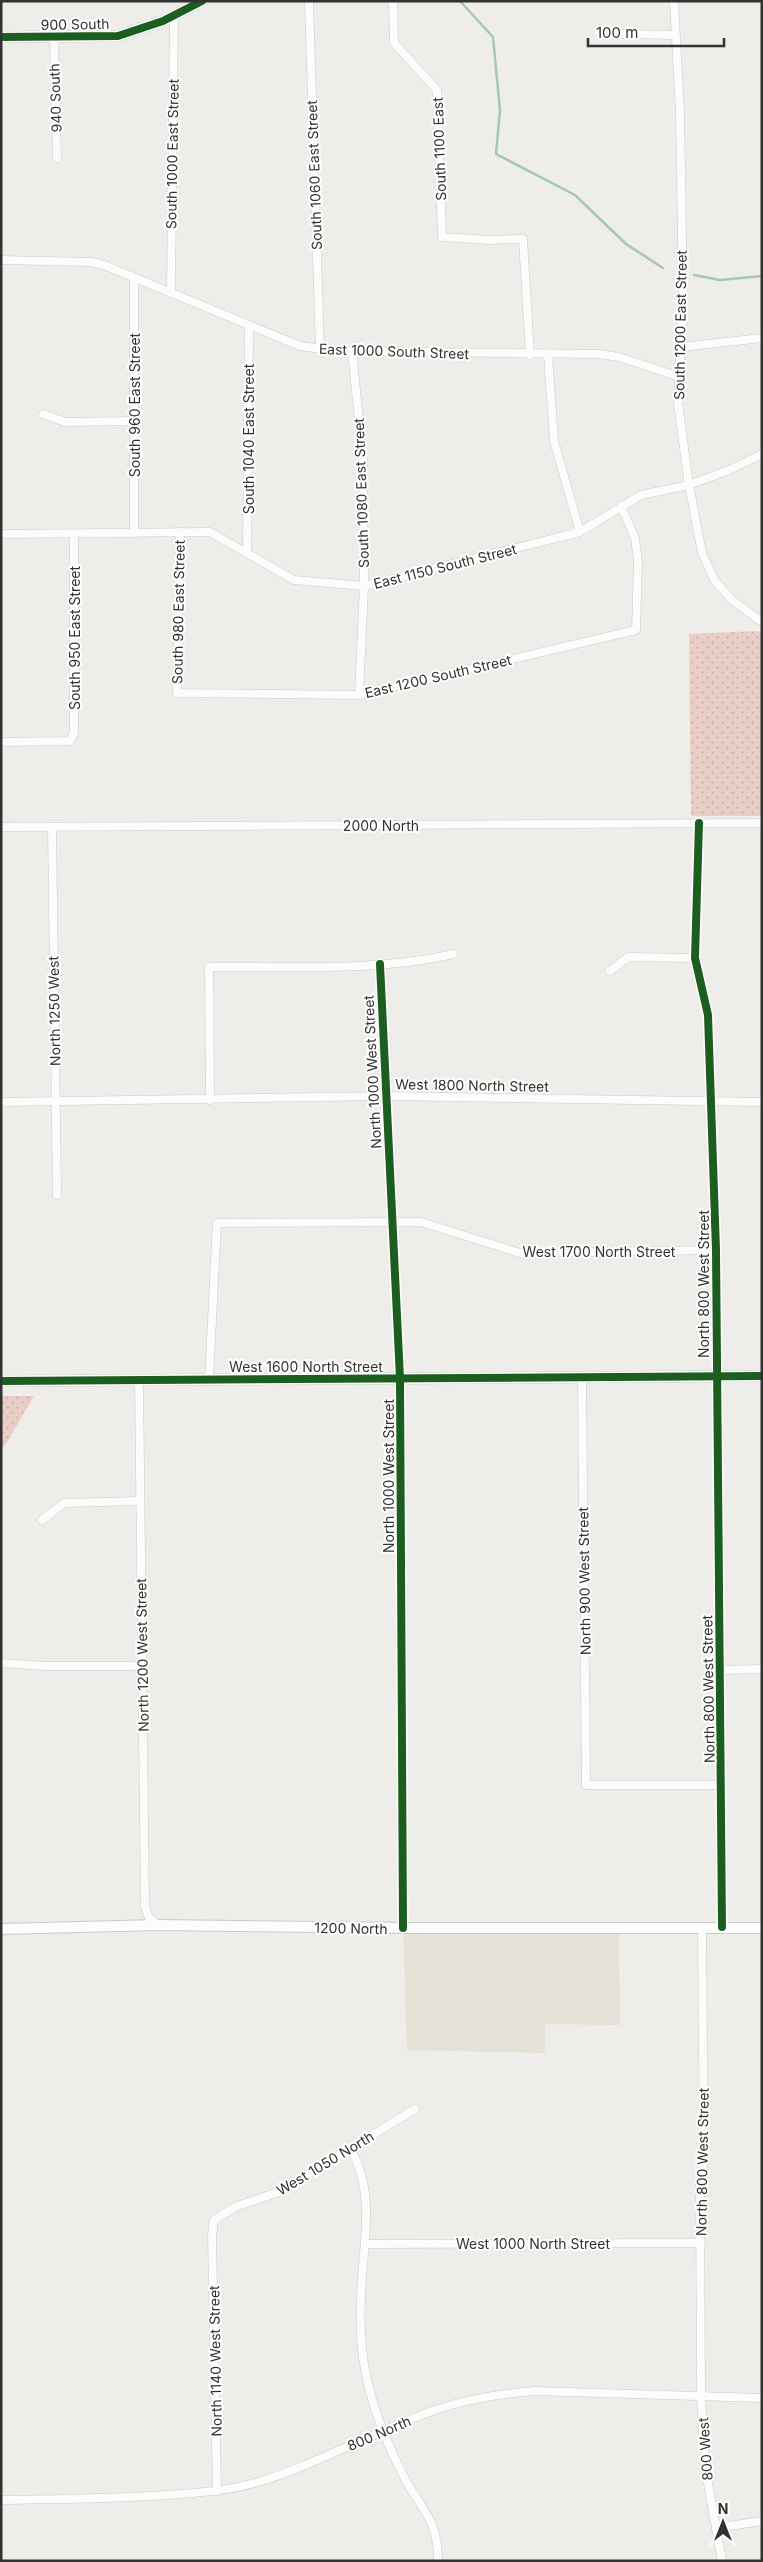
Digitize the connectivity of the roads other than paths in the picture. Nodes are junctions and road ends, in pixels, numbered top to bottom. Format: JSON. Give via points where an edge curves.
{"nodes":[{"id":1,"x":202,"y":1,"type":"edge"},
{"id":2,"x":309,"y":1,"type":"edge"},
{"id":3,"x":393,"y":1,"type":"edge"},
{"id":4,"x":674,"y":1,"type":"edge"},
{"id":5,"x":174,"y":15,"type":"junction"},
{"id":6,"x":623,"y":34,"type":"dead end"},
{"id":7,"x":674,"y":34,"type":"junction"},
{"id":8,"x":1,"y":37,"type":"edge"},
{"id":9,"x":54,"y":38,"type":"junction"},
{"id":10,"x":57,"y":158,"type":"dead end"},
{"id":11,"x":1,"y":260,"type":"edge"},
{"id":12,"x":134,"y":278,"type":"junction"},
{"id":13,"x":171,"y":293,"type":"junction"},
{"id":14,"x":249,"y":325,"type":"junction"},
{"id":15,"x":762,"y":338,"type":"edge"},
{"id":16,"x":681,"y":347,"type":"junction"},
{"id":17,"x":320,"y":349,"type":"junction"},
{"id":18,"x":352,"y":351,"type":"junction"},
{"id":19,"x":530,"y":355,"type":"junction"},
{"id":20,"x":548,"y":355,"type":"junction"},
{"id":21,"x":680,"y":377,"type":"junction"},
{"id":22,"x":43,"y":414,"type":"dead end"},
{"id":23,"x":134,"y":421,"type":"junction"},
{"id":24,"x":762,"y":454,"type":"edge"},
{"id":25,"x":688,"y":485,"type":"junction"},
{"id":26,"x":621,"y":506,"type":"junction"},
{"id":27,"x":180,"y":532,"type":"junction"},
{"id":28,"x":580,"y":532,"type":"junction"},
{"id":29,"x":134,"y":533,"type":"junction"},
{"id":30,"x":1,"y":534,"type":"edge"},
{"id":31,"x":74,"y":534,"type":"junction"},
{"id":32,"x":247,"y":553,"type":"junction"},
{"id":33,"x":364,"y":586,"type":"junction"},
{"id":34,"x":762,"y":622,"type":"edge"},
{"id":35,"x":176,"y":693,"type":"joint"},
{"id":36,"x":359,"y":695,"type":"junction"},
{"id":37,"x":1,"y":742,"type":"edge"},
{"id":38,"x":762,"y":822,"type":"edge"},
{"id":39,"x":699,"y":823,"type":"junction"},
{"id":40,"x":1,"y":827,"type":"edge"},
{"id":41,"x":52,"y":827,"type":"junction"},
{"id":42,"x":453,"y":954,"type":"dead end"},
{"id":43,"x":695,"y":958,"type":"junction"},
{"id":44,"x":380,"y":964,"type":"junction"},
{"id":45,"x":610,"y":971,"type":"dead end"},
{"id":46,"x":386,"y":1096,"type":"junction"},
{"id":47,"x":210,"y":1100,"type":"junction"},
{"id":48,"x":1,"y":1102,"type":"edge"},
{"id":49,"x":55,"y":1102,"type":"junction"},
{"id":50,"x":712,"y":1102,"type":"junction"},
{"id":51,"x":762,"y":1102,"type":"edge"},
{"id":52,"x":56,"y":1195,"type":"dead end"},
{"id":53,"x":392,"y":1220,"type":"junction"},
{"id":54,"x":716,"y":1250,"type":"junction"},
{"id":55,"x":716,"y":1376,"type":"junction"},
{"id":56,"x":762,"y":1376,"type":"edge"},
{"id":57,"x":400,"y":1378,"type":"junction"},
{"id":58,"x":582,"y":1378,"type":"junction"},
{"id":59,"x":209,"y":1379,"type":"junction"},
{"id":60,"x":139,"y":1380,"type":"junction"},
{"id":61,"x":1,"y":1381,"type":"edge"},
{"id":62,"x":140,"y":1501,"type":"junction"},
{"id":63,"x":42,"y":1520,"type":"dead end"},
{"id":64,"x":1,"y":1663,"type":"edge"},
{"id":65,"x":142,"y":1666,"type":"junction"},
{"id":66,"x":762,"y":1669,"type":"edge"},
{"id":67,"x":720,"y":1670,"type":"junction"},
{"id":68,"x":721,"y":1785,"type":"junction"},
{"id":69,"x":158,"y":1926,"type":"junction"},
{"id":70,"x":702,"y":1927,"type":"junction"},
{"id":71,"x":722,"y":1927,"type":"junction"},
{"id":72,"x":403,"y":1928,"type":"junction"},
{"id":73,"x":762,"y":1928,"type":"edge"},
{"id":74,"x":1,"y":1929,"type":"edge"},
{"id":75,"x":414,"y":2109,"type":"dead end"},
{"id":76,"x":350,"y":2148,"type":"junction"},
{"id":77,"x":213,"y":2230,"type":"joint"},
{"id":78,"x":701,"y":2243,"type":"junction"},
{"id":79,"x":365,"y":2244,"type":"junction"},
{"id":80,"x":701,"y":2396,"type":"junction"},
{"id":81,"x":762,"y":2398,"type":"edge"},
{"id":82,"x":384,"y":2430,"type":"junction"},
{"id":83,"x":217,"y":2491,"type":"junction"},
{"id":84,"x":1,"y":2500,"type":"edge"},
{"id":85,"x":762,"y":2521,"type":"edge"},
{"id":86,"x":716,"y":2528,"type":"junction"},
{"id":87,"x":438,"y":2561,"type":"edge"},
{"id":88,"x":722,"y":2561,"type":"edge"}],
"edges":[{"from":1,"to":5,"type":"street","name":"900 South"},
{"from":2,"to":17,"type":"street","name":"South 1060 East Street"},
{"from":3,"to":19,"type":"street","name":"South 1100 East","via":[[394,43],[437,90],[442,237],[523,238]]},
{"from":4,"to":7,"type":"street","name":"South 1200 East Street"},
{"from":5,"to":9,"type":"street","name":"900 South","via":[[118,36]]},
{"from":5,"to":13,"type":"street","name":"South 1000 East Street"},
{"from":6,"to":7,"type":"street"},
{"from":7,"to":16,"type":"street","name":"South 1200 East Street","via":[[680,112]]},
{"from":8,"to":9,"type":"street","name":"900 South"},
{"from":9,"to":10,"type":"street","name":"940 South"},
{"from":11,"to":12,"type":"street","name":"East 1000 South Street","via":[[92,262]]},
{"from":12,"to":13,"type":"street","name":"East 1000 South Street"},
{"from":12,"to":23,"type":"street","name":"South 960 East Street"},
{"from":13,"to":14,"type":"street","name":"East 1000 South Street"},
{"from":14,"to":17,"type":"street","name":"East 1000 South Street","via":[[300,346]]},
{"from":14,"to":32,"type":"street","name":"South 1040 East Street"},
{"from":15,"to":16,"type":"street"},
{"from":16,"to":21,"type":"street","name":"South 1200 East Street"},
{"from":17,"to":18,"type":"street","name":"East 1000 South Street"},
{"from":18,"to":19,"type":"street","name":"East 1000 South Street"},
{"from":18,"to":33,"type":"street","name":"South 1080 East Street","via":[[363,460]]},
{"from":19,"to":20,"type":"street","name":"East 1000 South Street"},
{"from":20,"to":21,"type":"street","name":"East 1000 South Street","via":[[619,357]]},
{"from":20,"to":28,"type":"street","via":[[554,441]]},
{"from":21,"to":25,"type":"street","name":"South 1200 East Street","via":[[678,403]]},
{"from":22,"to":23,"type":"street","via":[[65,422]]},
{"from":23,"to":29,"type":"street","name":"South 960 East Street"},
{"from":24,"to":25,"type":"street","name":"East 1150 South Street"},
{"from":25,"to":26,"type":"street","name":"East 1150 South Street","via":[[641,495]]},
{"from":25,"to":34,"type":"street","name":"South 1200 East Street","via":[[702,553],[715,581],[732,600]]},
{"from":26,"to":28,"type":"street","name":"East 1150 South Street"},
{"from":26,"to":36,"type":"street","name":"East 1200 South Street","via":[[635,538],[638,561],[636,630]]},
{"from":27,"to":29,"type":"street","name":"East 1150 South Street"},
{"from":27,"to":32,"type":"street","name":"East 1150 South Street","via":[[210,532]]},
{"from":27,"to":35,"type":"street","name":"South 980 East Street"},
{"from":28,"to":33,"type":"street","name":"East 1150 South Street"},
{"from":29,"to":31,"type":"street","name":"East 1150 South Street"},
{"from":30,"to":31,"type":"street","name":"East 1150 South Street"},
{"from":31,"to":37,"type":"street","name":"South 950 East Street","via":[[74,733],[70,740]]},
{"from":32,"to":33,"type":"street","name":"East 1150 South Street","via":[[294,580]]},
{"from":33,"to":36,"type":"street","name":"South 1080 East Street"},
{"from":35,"to":36,"type":"street","name":"East 1200 South Street"},
{"from":38,"to":39,"type":"street","name":"2000 North"},
{"from":39,"to":41,"type":"street","name":"2000 North"},
{"from":39,"to":43,"type":"street","name":"North 800 West Street"},
{"from":40,"to":41,"type":"street","name":"2000 North"},
{"from":41,"to":49,"type":"street","name":"North 1250 West"},
{"from":42,"to":44,"type":"street","via":[[429,960]]},
{"from":43,"to":45,"type":"street","via":[[628,957]]},
{"from":43,"to":50,"type":"street","name":"North 800 West Street","via":[[708,1015]]},
{"from":44,"to":46,"type":"street","name":"North 1000 West Street"},
{"from":44,"to":47,"type":"street","via":[[209,967]]},
{"from":46,"to":47,"type":"street","name":"West 1800 North Street"},
{"from":46,"to":50,"type":"street","name":"West 1800 North Street"},
{"from":46,"to":53,"type":"street","name":"North 1000 West Street"},
{"from":47,"to":49,"type":"street","name":"West 1800 North Street"},
{"from":48,"to":49,"type":"street","name":"West 1800 North Street"},
{"from":49,"to":52,"type":"street","name":"North 1250 West"},
{"from":50,"to":51,"type":"street","name":"West 1800 North Street"},
{"from":50,"to":54,"type":"street","name":"North 800 West Street"},
{"from":53,"to":54,"type":"street","name":"West 1700 North Street","via":[[421,1222],[520,1253]]},
{"from":53,"to":57,"type":"street","name":"North 1000 West Street"},
{"from":53,"to":59,"type":"street","name":"West 1700 North Street","via":[[217,1223]]},
{"from":54,"to":55,"type":"street","name":"North 800 West Street"},
{"from":55,"to":56,"type":"street","name":"West 1600 North Street"},
{"from":55,"to":58,"type":"street","name":"West 1600 North Street"},
{"from":55,"to":67,"type":"street","name":"North 800 West Street"},
{"from":57,"to":58,"type":"street","name":"West 1600 North Street"},
{"from":57,"to":59,"type":"street","name":"West 1600 North Street"},
{"from":57,"to":72,"type":"street","name":"North 1000 West Street"},
{"from":58,"to":68,"type":"street","name":"North 900 West Street","via":[[586,1785]]},
{"from":59,"to":60,"type":"street","name":"West 1600 North Street"},
{"from":60,"to":61,"type":"street","name":"West 1600 North Street"},
{"from":60,"to":62,"type":"street","name":"North 1200 West Street"},
{"from":62,"to":63,"type":"street","via":[[64,1503]]},
{"from":62,"to":65,"type":"street","name":"North 1200 West Street"},
{"from":64,"to":65,"type":"street"},
{"from":65,"to":69,"type":"street","name":"North 1200 West Street","via":[[145,1907],[149,1918]]},
{"from":66,"to":67,"type":"street"},
{"from":67,"to":68,"type":"street","name":"North 800 West Street"},
{"from":68,"to":71,"type":"street","name":"North 800 West Street"},
{"from":69,"to":72,"type":"street","name":"1200 North"},
{"from":69,"to":74,"type":"street","name":"1200 North"},
{"from":70,"to":71,"type":"street","name":"1200 North"},
{"from":70,"to":72,"type":"street","name":"1200 North"},
{"from":70,"to":78,"type":"street","name":"North 800 West Street","via":[[704,2162],[700,2184]]},
{"from":71,"to":73,"type":"street","name":"1200 North"},
{"from":75,"to":76,"type":"street","name":"West 1050 North"},
{"from":76,"to":77,"type":"street","name":"West 1050 North","via":[[279,2192],[238,2206],[214,2220]]},
{"from":76,"to":79,"type":"street","via":[[357,2160],[366,2202]]},
{"from":77,"to":83,"type":"street","name":"North 1140 West Street"},
{"from":78,"to":79,"type":"street","name":"West 1000 North Street"},
{"from":78,"to":80,"type":"street","name":"North 800 West Street"},
{"from":79,"to":82,"type":"street","via":[[362,2350]]},
{"from":80,"to":81,"type":"street","name":"800 North"},
{"from":80,"to":82,"type":"street","name":"800 North","via":[[534,2391],[478,2398],[428,2412]]},
{"from":80,"to":86,"type":"street","name":"800 West","via":[[706,2478]]},
{"from":82,"to":83,"type":"street","name":"800 North","via":[[288,2472],[254,2484]]},
{"from":82,"to":87,"type":"street","via":[[406,2480],[434,2524]]},
{"from":83,"to":84,"type":"street","name":"800 North","via":[[149,2497]]},
{"from":85,"to":86,"type":"street"},
{"from":86,"to":88,"type":"street","name":"800 West"}]}
